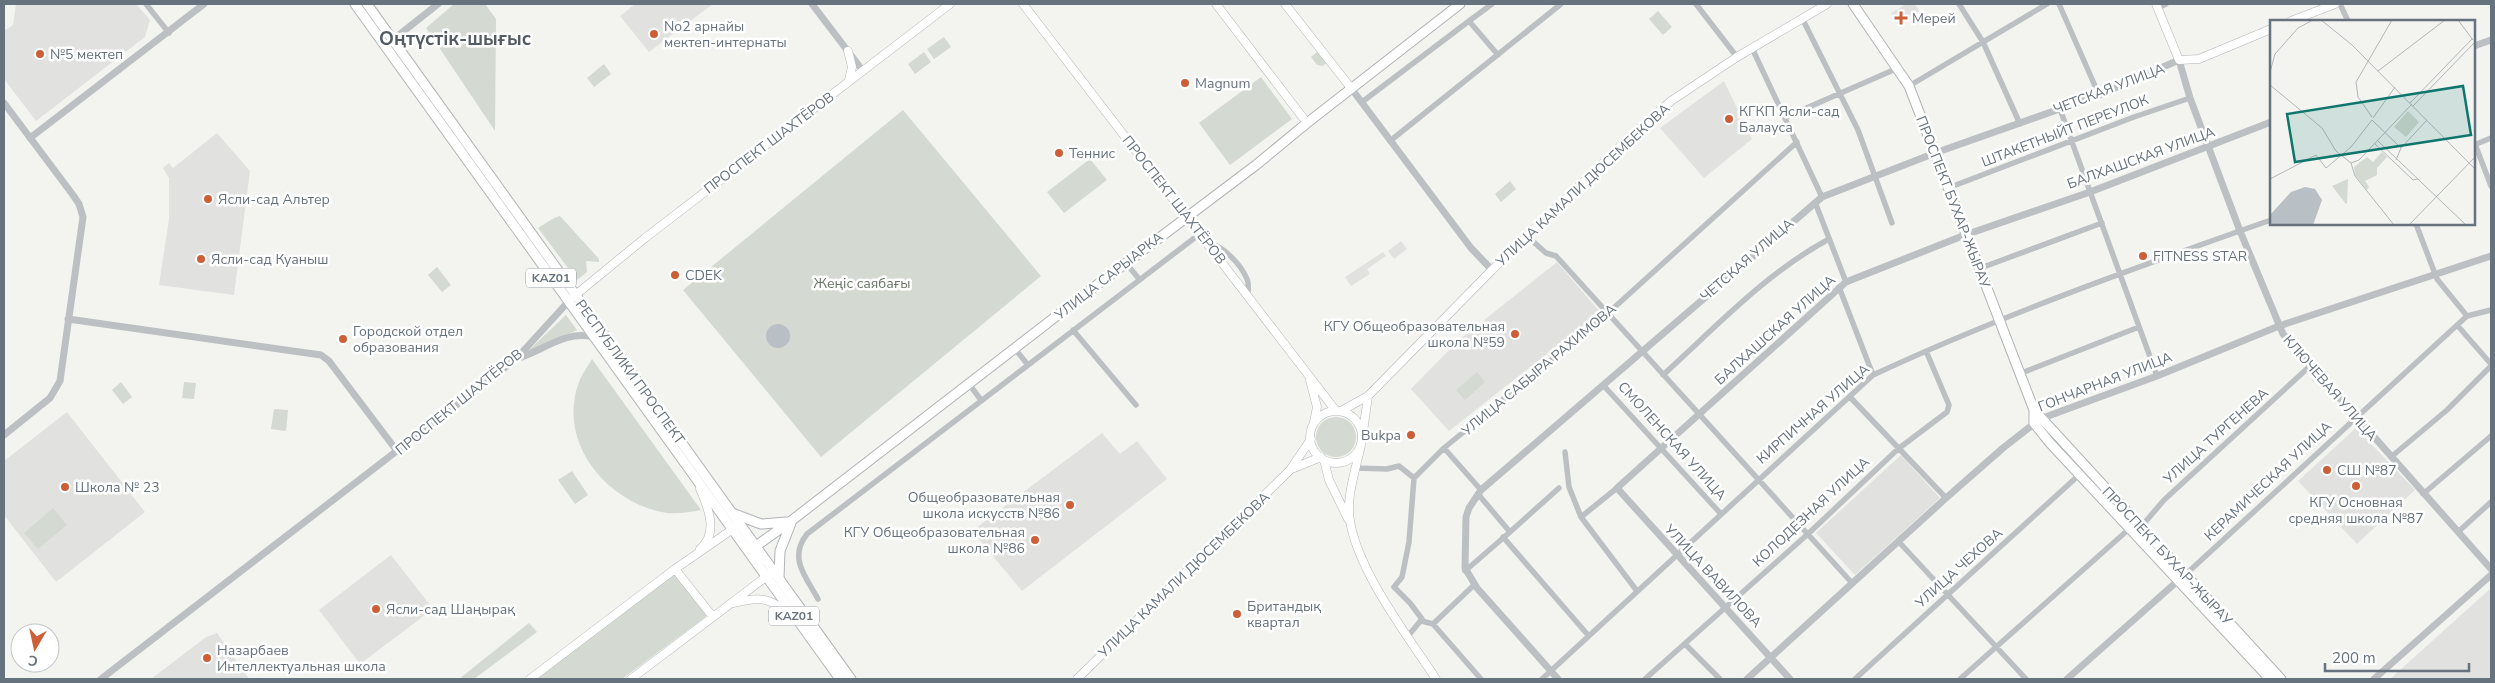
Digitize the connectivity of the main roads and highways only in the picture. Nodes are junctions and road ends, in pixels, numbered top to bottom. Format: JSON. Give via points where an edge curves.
{"nodes":[{"id":1,"x":355,"y":4,"type":"edge"},
{"id":2,"x":368,"y":4,"type":"edge"},
{"id":3,"x":950,"y":4,"type":"edge"},
{"id":4,"x":1023,"y":4,"type":"edge"},
{"id":5,"x":1216,"y":4,"type":"edge"},
{"id":6,"x":1285,"y":4,"type":"edge"},
{"id":7,"x":1460,"y":4,"type":"edge"},
{"id":8,"x":1827,"y":4,"type":"edge"},
{"id":9,"x":1853,"y":4,"type":"edge"},
{"id":10,"x":2335,"y":4,"type":"edge"},
{"id":11,"x":2157,"y":6,"type":"edge"},
{"id":12,"x":2294,"y":20,"type":"edge"},
{"id":13,"x":2270,"y":29,"type":"edge"},
{"id":14,"x":848,"y":51,"type":"road end"},
{"id":15,"x":2180,"y":60,"type":"joint"},
{"id":16,"x":846,"y":84,"type":"junction"},
{"id":17,"x":1352,"y":88,"type":"junction"},
{"id":18,"x":1306,"y":123,"type":"junction"},
{"id":19,"x":1187,"y":216,"type":"junction"},
{"id":20,"x":571,"y":299,"type":"junction"},
{"id":21,"x":1308,"y":373,"type":"junction"},
{"id":22,"x":1368,"y":396,"type":"junction"},
{"id":23,"x":1339,"y":411,"type":"junction"},
{"id":24,"x":2037,"y":421,"type":"junction"},
{"id":25,"x":1313,"y":426,"type":"junction"},
{"id":26,"x":1362,"y":436,"type":"junction"},
{"id":27,"x":1311,"y":439,"type":"junction"},
{"id":28,"x":1361,"y":445,"type":"junction"},
{"id":29,"x":1322,"y":458,"type":"junction"},
{"id":30,"x":1290,"y":470,"type":"junction"},
{"id":31,"x":697,"y":482,"type":"junction"},
{"id":32,"x":732,"y":513,"type":"junction"},
{"id":33,"x":791,"y":521,"type":"junction"},
{"id":34,"x":1350,"y":523,"type":"junction"},
{"id":35,"x":740,"y":524,"type":"junction"},
{"id":36,"x":732,"y":530,"type":"junction"},
{"id":37,"x":756,"y":546,"type":"junction"},
{"id":38,"x":748,"y":552,"type":"junction"},
{"id":39,"x":679,"y":567,"type":"junction"},
{"id":40,"x":776,"y":574,"type":"junction"},
{"id":41,"x":766,"y":577,"type":"junction"},
{"id":42,"x":2181,"y":578,"type":"junction"},
{"id":43,"x":730,"y":604,"type":"junction"},
{"id":44,"x":713,"y":617,"type":"junction"},
{"id":45,"x":798,"y":621,"type":"junction"},
{"id":46,"x":530,"y":679,"type":"edge"},
{"id":47,"x":631,"y":679,"type":"edge"},
{"id":48,"x":840,"y":679,"type":"edge"},
{"id":49,"x":851,"y":679,"type":"edge"},
{"id":50,"x":1077,"y":679,"type":"edge"},
{"id":51,"x":1436,"y":679,"type":"edge"},
{"id":52,"x":2270,"y":679,"type":"edge"},
{"id":53,"x":2281,"y":679,"type":"edge"}],
"edges":[{"from":1,"to":20,"type":"main road","name":"РЕСПУБЛИКИ ПРОСПЕКТ","number":"KАZ01"},
{"from":2,"to":20,"type":"main road","name":"РЕСПУБЛИКИ ПРОСПЕКТ","number":"KАZ01"},
{"from":3,"to":16,"type":"main road","name":"ПРОСПЕКТ ШАХТЁРОВ"},
{"from":4,"to":19,"type":"main road","name":"ПРОСПЕКТ ШАХТЁРОВ"},
{"from":5,"to":18,"type":"main road"},
{"from":6,"to":17,"type":"main road"},
{"from":7,"to":17,"type":"main road","name":"УЛИЦА САРЫАРКА"},
{"from":8,"to":22,"type":"main road","name":"УЛИЦА КАМАЛИ ДЮСЕМБЕКОВА","via":[[1737,57],[1671,101],[1628,138],[1492,270]]},
{"from":9,"to":24,"type":"main road","name":"ПРОСПЕКТ БУХАР-ЖЫРАУ","via":[[1909,86]]},
{"from":10,"to":12,"type":"main road"},
{"from":11,"to":15,"type":"main road","name":"КЛЮЧЕВАЯ УЛИЦА"},
{"from":13,"to":15,"type":"main road","name":"ЧЕТСКАЯ УЛИЦА","via":[[2199,59]]},
{"from":14,"to":16,"type":"main road","via":[[852,67]]},
{"from":16,"to":20,"type":"main road","name":"ПРОСПЕКТ ШАХТЁРОВ","via":[[644,238]]},
{"from":17,"to":18,"type":"main road","name":"УЛИЦА САРЫАРКА"},
{"from":18,"to":19,"type":"main road","name":"УЛИЦА САРЫАРКА"},
{"from":19,"to":21,"type":"main road","name":"ПРОСПЕКТ ШАХТЁРОВ"},
{"from":19,"to":33,"type":"main road","name":"УЛИЦА САРЫАРКА"},
{"from":20,"to":31,"type":"main road","name":"РЕСПУБЛИКИ ПРОСПЕКТ","number":"KАZ01","via":[[593,337]]},
{"from":20,"to":32,"type":"main road","name":"РЕСПУБЛИКИ ПРОСПЕКТ","number":"KАZ01"},
{"from":21,"to":23,"type":"main road","name":"ПРОСПЕКТ ШАХТЁРОВ"},
{"from":21,"to":25,"type":"main road","via":[[1317,406]]},
{"from":22,"to":23,"type":"main road","name":"УЛИЦА КАМАЛИ ДЮСЕМБЕКОВА"},
{"from":22,"to":26,"type":"main road"},
{"from":23,"to":25,"type":"main road","via":[[1322,415]]},
{"from":23,"to":26,"type":"main road","via":[[1356,420]]},
{"from":24,"to":42,"type":"main road","name":"ПРОСПЕКТ БУХАР-ЖЫРАУ","via":[[2141,527]]},
{"from":24,"to":42,"type":"main road","name":"ПРОСПЕКТ БУХАР-ЖЫРАУ","via":[[2079,475]]},
{"from":25,"to":27,"type":"main road"},
{"from":26,"to":28,"type":"main road"},
{"from":27,"to":29,"type":"main road"},
{"from":27,"to":30,"type":"main road"},
{"from":28,"to":29,"type":"main road","via":[[1347,460],[1334,462]]},
{"from":28,"to":34,"type":"main road","via":[[1348,505]]},
{"from":29,"to":30,"type":"main road"},
{"from":29,"to":34,"type":"main road"},
{"from":30,"to":50,"type":"main road","name":"УЛИЦА КАМАЛИ ДЮСЕМБЕКОВА"},
{"from":31,"to":36,"type":"main road","name":"РЕСПУБЛИКИ ПРОСПЕКТ","number":"KАZ01"},
{"from":31,"to":39,"type":"main road","via":[[710,512],[708,536],[703,546]]},
{"from":32,"to":33,"type":"main road","via":[[761,524]]},
{"from":32,"to":35,"type":"main road","name":"РЕСПУБЛИКИ ПРОСПЕКТ","number":"KАZ01"},
{"from":33,"to":37,"type":"main road","name":"УЛИЦА САРЫАРКА"},
{"from":33,"to":40,"type":"main road","via":[[782,540]]},
{"from":34,"to":51,"type":"main road","via":[[1364,563]]},
{"from":35,"to":36,"type":"main road"},
{"from":35,"to":37,"type":"main road","name":"РЕСПУБЛИКИ ПРОСПЕКТ","number":"KАZ01"},
{"from":36,"to":38,"type":"main road","name":"РЕСПУБЛИКИ ПРОСПЕКТ","number":"KАZ01"},
{"from":36,"to":39,"type":"main road"},
{"from":37,"to":38,"type":"main road","name":"УЛИЦА САРЫАРКА"},
{"from":37,"to":40,"type":"main road","name":"РЕСПУБЛИКИ ПРОСПЕКТ","number":"KАZ01"},
{"from":38,"to":41,"type":"main road","name":"РЕСПУБЛИКИ ПРОСПЕКТ","number":"KАZ01"},
{"from":39,"to":44,"type":"main road"},
{"from":39,"to":46,"type":"main road"},
{"from":40,"to":41,"type":"main road"},
{"from":40,"to":49,"type":"main road","name":"РЕСПУБЛИКИ ПРОСПЕКТ","number":"KАZ01"},
{"from":41,"to":43,"type":"main road"},
{"from":41,"to":45,"type":"main road","name":"РЕСПУБЛИКИ ПРОСПЕКТ","number":"KАZ01"},
{"from":42,"to":52,"type":"main road","name":"ПРОСПЕКТ БУХАР-ЖЫРАУ"},
{"from":42,"to":53,"type":"main road","name":"ПРОСПЕКТ БУХАР-ЖЫРАУ"},
{"from":43,"to":44,"type":"main road"},
{"from":43,"to":45,"type":"main road","via":[[757,599],[774,602]]},
{"from":44,"to":47,"type":"main road"},
{"from":45,"to":48,"type":"main road","name":"РЕСПУБЛИКИ ПРОСПЕКТ","number":"KАZ01"}]}
